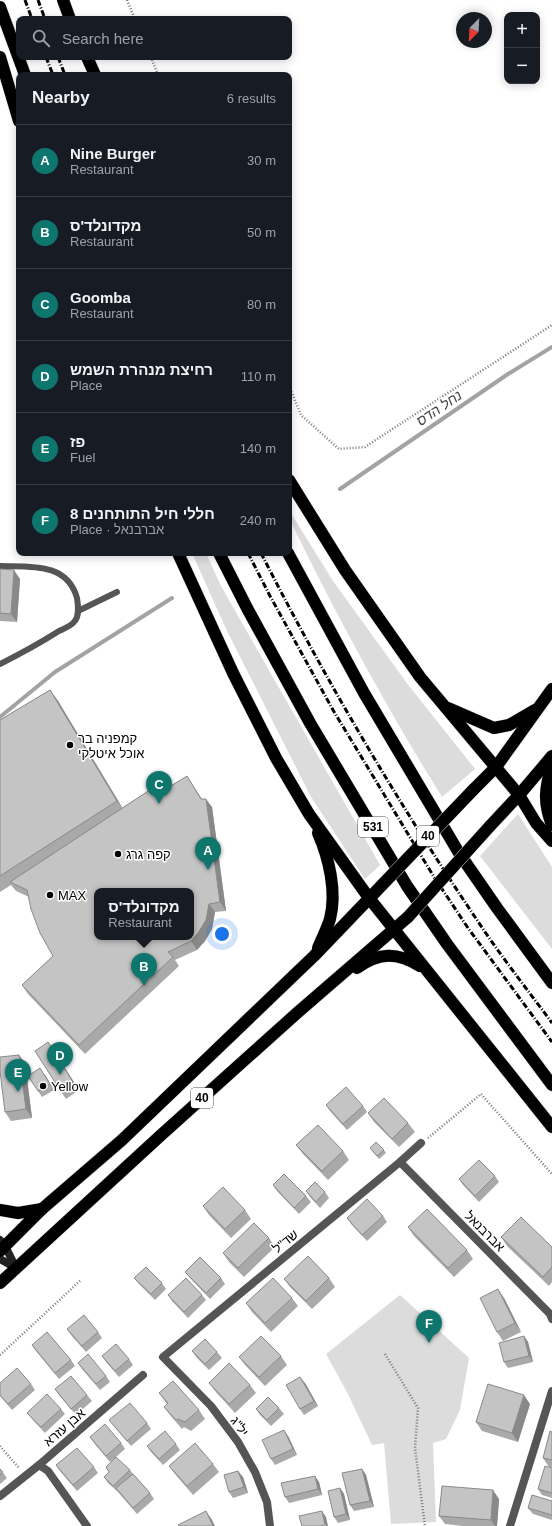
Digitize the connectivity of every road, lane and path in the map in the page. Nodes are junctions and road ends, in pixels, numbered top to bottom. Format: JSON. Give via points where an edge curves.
{"nodes":[{"id":1,"x":127,"y":0,"type":"edge"},
{"id":2,"x":63,"y":1,"type":"edge"},
{"id":3,"x":0,"y":7,"type":"edge"},
{"id":4,"x":69,"y":16,"type":"edge"},
{"id":5,"x":134,"y":16,"type":"edge"},
{"id":6,"x":16,"y":51,"type":"edge"},
{"id":7,"x":0,"y":57,"type":"edge"},
{"id":8,"x":19,"y":60,"type":"edge"},
{"id":9,"x":85,"y":60,"type":"edge"},
{"id":10,"x":89,"y":60,"type":"edge"},
{"id":11,"x":152,"y":60,"type":"edge"},
{"id":12,"x":24,"y":72,"type":"edge"},
{"id":13,"x":89,"y":72,"type":"edge"},
{"id":14,"x":94,"y":72,"type":"edge"},
{"id":15,"x":157,"y":72,"type":"edge"},
{"id":16,"x":16,"y":111,"type":"edge"},
{"id":17,"x":552,"y":325,"type":"edge"},
{"id":18,"x":292,"y":393,"type":"edge"},
{"id":19,"x":292,"y":485,"type":"edge"},
{"id":20,"x":179,"y":556,"type":"edge"},
{"id":21,"x":221,"y":556,"type":"edge"},
{"id":22,"x":290,"y":556,"type":"edge"},
{"id":23,"x":0,"y":566,"type":"edge"},
{"id":24,"x":117,"y":592,"type":"dead end"},
{"id":25,"x":78,"y":611,"type":"junction"},
{"id":26,"x":0,"y":664,"type":"edge"},
{"id":27,"x":552,"y":689,"type":"edge"},
{"id":28,"x":445,"y":707,"type":"junction"},
{"id":29,"x":540,"y":708,"type":"junction"},
{"id":30,"x":552,"y":756,"type":"edge"},
{"id":31,"x":552,"y":764,"type":"edge"},
{"id":32,"x":496,"y":767,"type":"junction"},
{"id":33,"x":519,"y":795,"type":"junction"},
{"id":34,"x":309,"y":814,"type":"junction"},
{"id":35,"x":552,"y":825,"type":"edge"},
{"id":36,"x":552,"y":841,"type":"edge"},
{"id":37,"x":369,"y":898,"type":"junction"},
{"id":38,"x":394,"y":930,"type":"junction"},
{"id":39,"x":314,"y":956,"type":"junction"},
{"id":40,"x":424,"y":968,"type":"junction"},
{"id":41,"x":552,"y":983,"type":"edge"},
{"id":42,"x":297,"y":1013,"type":"junction"},
{"id":43,"x":552,"y":1085,"type":"edge"},
{"id":44,"x":552,"y":1127,"type":"edge"},
{"id":45,"x":421,"y":1143,"type":"joint"},
{"id":46,"x":400,"y":1162,"type":"junction"},
{"id":47,"x":552,"y":1174,"type":"edge"},
{"id":48,"x":42,"y":1209,"type":"junction"},
{"id":49,"x":0,"y":1210,"type":"edge"},
{"id":50,"x":2,"y":1246,"type":"edge"},
{"id":51,"x":0,"y":1259,"type":"edge"},
{"id":52,"x":16,"y":1268,"type":"junction"},
{"id":53,"x":81,"y":1280,"type":"dead end"},
{"id":54,"x":0,"y":1283,"type":"edge"},
{"id":55,"x":552,"y":1319,"type":"edge"},
{"id":56,"x":385,"y":1354,"type":"dead end"},
{"id":57,"x":0,"y":1355,"type":"edge"},
{"id":58,"x":163,"y":1357,"type":"joint"},
{"id":59,"x":143,"y":1375,"type":"dead end"},
{"id":60,"x":552,"y":1391,"type":"edge"},
{"id":61,"x":0,"y":1446,"type":"edge"},
{"id":62,"x":39,"y":1465,"type":"junction"},
{"id":63,"x":25,"y":1475,"type":"junction"},
{"id":64,"x":0,"y":1496,"type":"edge"},
{"id":65,"x":87,"y":1526,"type":"edge"},
{"id":66,"x":270,"y":1526,"type":"edge"},
{"id":67,"x":425,"y":1526,"type":"edge"},
{"id":68,"x":510,"y":1526,"type":"edge"}],
"edges":[{"from":1,"to":5,"type":"path"},
{"from":2,"to":4,"type":"highway"},
{"from":3,"to":6,"type":"highway"},
{"from":7,"to":16,"type":"highway"},
{"from":8,"to":12,"type":"highway"},
{"from":9,"to":13,"type":"highway"},
{"from":10,"to":14,"type":"highway"},
{"from":11,"to":15,"type":"path"},
{"from":17,"to":18,"type":"path","via":[[365,446],[339,449],[301,415]]},
{"from":19,"to":28,"type":"highway","via":[[375,615]]},
{"from":20,"to":34,"type":"highway","via":[[233,673],[276,758]]},
{"from":21,"to":43,"type":"highway","number":"531","via":[[310,723],[407,886]]},
{"from":22,"to":41,"type":"highway","via":[[364,693],[459,853]]},
{"from":23,"to":25,"type":"lane","via":[[35,567],[56,571],[74,588]]},
{"from":24,"to":25,"type":"lane"},
{"from":25,"to":26,"type":"lane","via":[[75,622]]},
{"from":27,"to":29,"type":"highway","number":"40"},
{"from":28,"to":29,"type":"highway","via":[[494,728],[509,725]]},
{"from":28,"to":32,"type":"highway"},
{"from":29,"to":32,"type":"highway","number":"40"},
{"from":30,"to":33,"type":"highway","number":"40"},
{"from":31,"to":35,"type":"highway","via":[[545,801]]},
{"from":32,"to":33,"type":"highway"},
{"from":32,"to":37,"type":"highway","number":"40","bridge":true},
{"from":33,"to":36,"type":"highway","via":[[536,823]]},
{"from":33,"to":38,"type":"highway","number":"40","bridge":true},
{"from":34,"to":37,"type":"highway"},
{"from":34,"to":39,"type":"highway","via":[[326,858],[334,897],[330,919]]},
{"from":37,"to":38,"type":"highway"},
{"from":37,"to":39,"type":"highway","number":"40"},
{"from":38,"to":40,"type":"highway"},
{"from":38,"to":42,"type":"highway","number":"40"},
{"from":39,"to":48,"type":"highway","number":"40","via":[[122,1140]]},
{"from":40,"to":42,"type":"highway","via":[[407,958],[391,955],[376,958],[360,966]]},
{"from":40,"to":44,"type":"highway"},
{"from":42,"to":52,"type":"highway","number":"40"},
{"from":45,"to":46,"type":"street","name":"שד\"ל"},
{"from":45,"to":47,"type":"path","via":[[481,1094]]},
{"from":46,"to":55,"type":"street","name":"אברבנאל","via":[[550,1314]]},
{"from":46,"to":58,"type":"street","name":"שד\"ל"},
{"from":48,"to":49,"type":"highway","via":[[18,1213]]},
{"from":48,"to":50,"type":"highway","number":"40"},
{"from":50,"to":52,"type":"street"},
{"from":51,"to":52,"type":"street"},
{"from":52,"to":54,"type":"highway","number":"40"},
{"from":53,"to":57,"type":"path"},
{"from":56,"to":67,"type":"path","via":[[418,1408],[415,1448]]},
{"from":58,"to":66,"type":"street","name":"יל\"ג","via":[[210,1406],[238,1442],[255,1472],[267,1502]]},
{"from":59,"to":62,"type":"street","name":"אבן עזרא"},
{"from":60,"to":68,"type":"street"},
{"from":61,"to":63,"type":"path"},
{"from":62,"to":63,"type":"street","name":"אבן עזרא"},
{"from":62,"to":65,"type":"street","via":[[48,1471]]},
{"from":63,"to":64,"type":"street","name":"אבן עזרא"}]}
